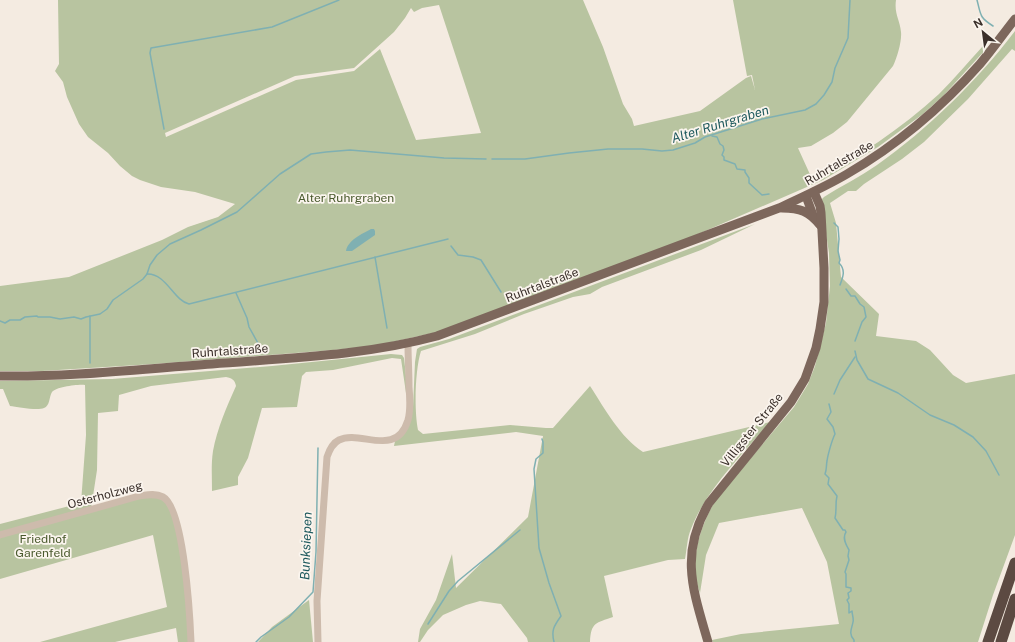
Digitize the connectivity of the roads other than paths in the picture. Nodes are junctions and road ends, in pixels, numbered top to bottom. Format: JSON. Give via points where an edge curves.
{"nodes":[{"id":1,"x":1015,"y":19,"type":"edge"},
{"id":2,"x":810,"y":194,"type":"junction"},
{"id":3,"x":779,"y":208,"type":"junction"},
{"id":4,"x":814,"y":218,"type":"junction"},
{"id":5,"x":820,"y":226,"type":"junction"},
{"id":6,"x":408,"y":344,"type":"junction"},
{"id":7,"x":0,"y":376,"type":"edge"},
{"id":8,"x":0,"y":535,"type":"edge"},
{"id":9,"x":1015,"y":562,"type":"edge"},
{"id":10,"x":1015,"y":598,"type":"edge"},
{"id":11,"x":191,"y":642,"type":"edge"},
{"id":12,"x":318,"y":642,"type":"edge"},
{"id":13,"x":708,"y":642,"type":"edge"},
{"id":14,"x":988,"y":642,"type":"edge"},
{"id":15,"x":1001,"y":642,"type":"edge"}],
"edges":[{"from":1,"to":2,"type":"main road","name":"Ruhrtalstraße","via":[[979,65],[920,123],[880,154]]},
{"from":2,"to":3,"type":"main road","name":"Ruhrtalstraße"},
{"from":2,"to":4,"type":"main road"},
{"from":2,"to":5,"type":"main road","name":"Villigster Straße","via":[[820,206]]},
{"from":3,"to":4,"type":"main road","via":[[796,208]]},
{"from":3,"to":6,"type":"main road","name":"Ruhrtalstraße","via":[[467,326]]},
{"from":4,"to":5,"type":"main road"},
{"from":5,"to":13,"type":"main road","name":"Villigster Straße","via":[[824,268],[822,316],[816,348],[805,379],[787,408],[709,503],[700,519],[692,543],[692,580]]},
{"from":6,"to":7,"type":"main road","name":"Ruhrtalstraße","via":[[349,354],[84,374]]},
{"from":6,"to":12,"type":"street","via":[[410,410],[399,435],[387,441],[353,438],[340,440],[332,447],[327,457],[317,601]]},
{"from":8,"to":11,"type":"street","name":"Osterholzweg","via":[[139,496],[152,494],[164,497],[174,515],[183,555]]},
{"from":9,"to":14,"type":"highway"},
{"from":10,"to":15,"type":"highway"}]}
